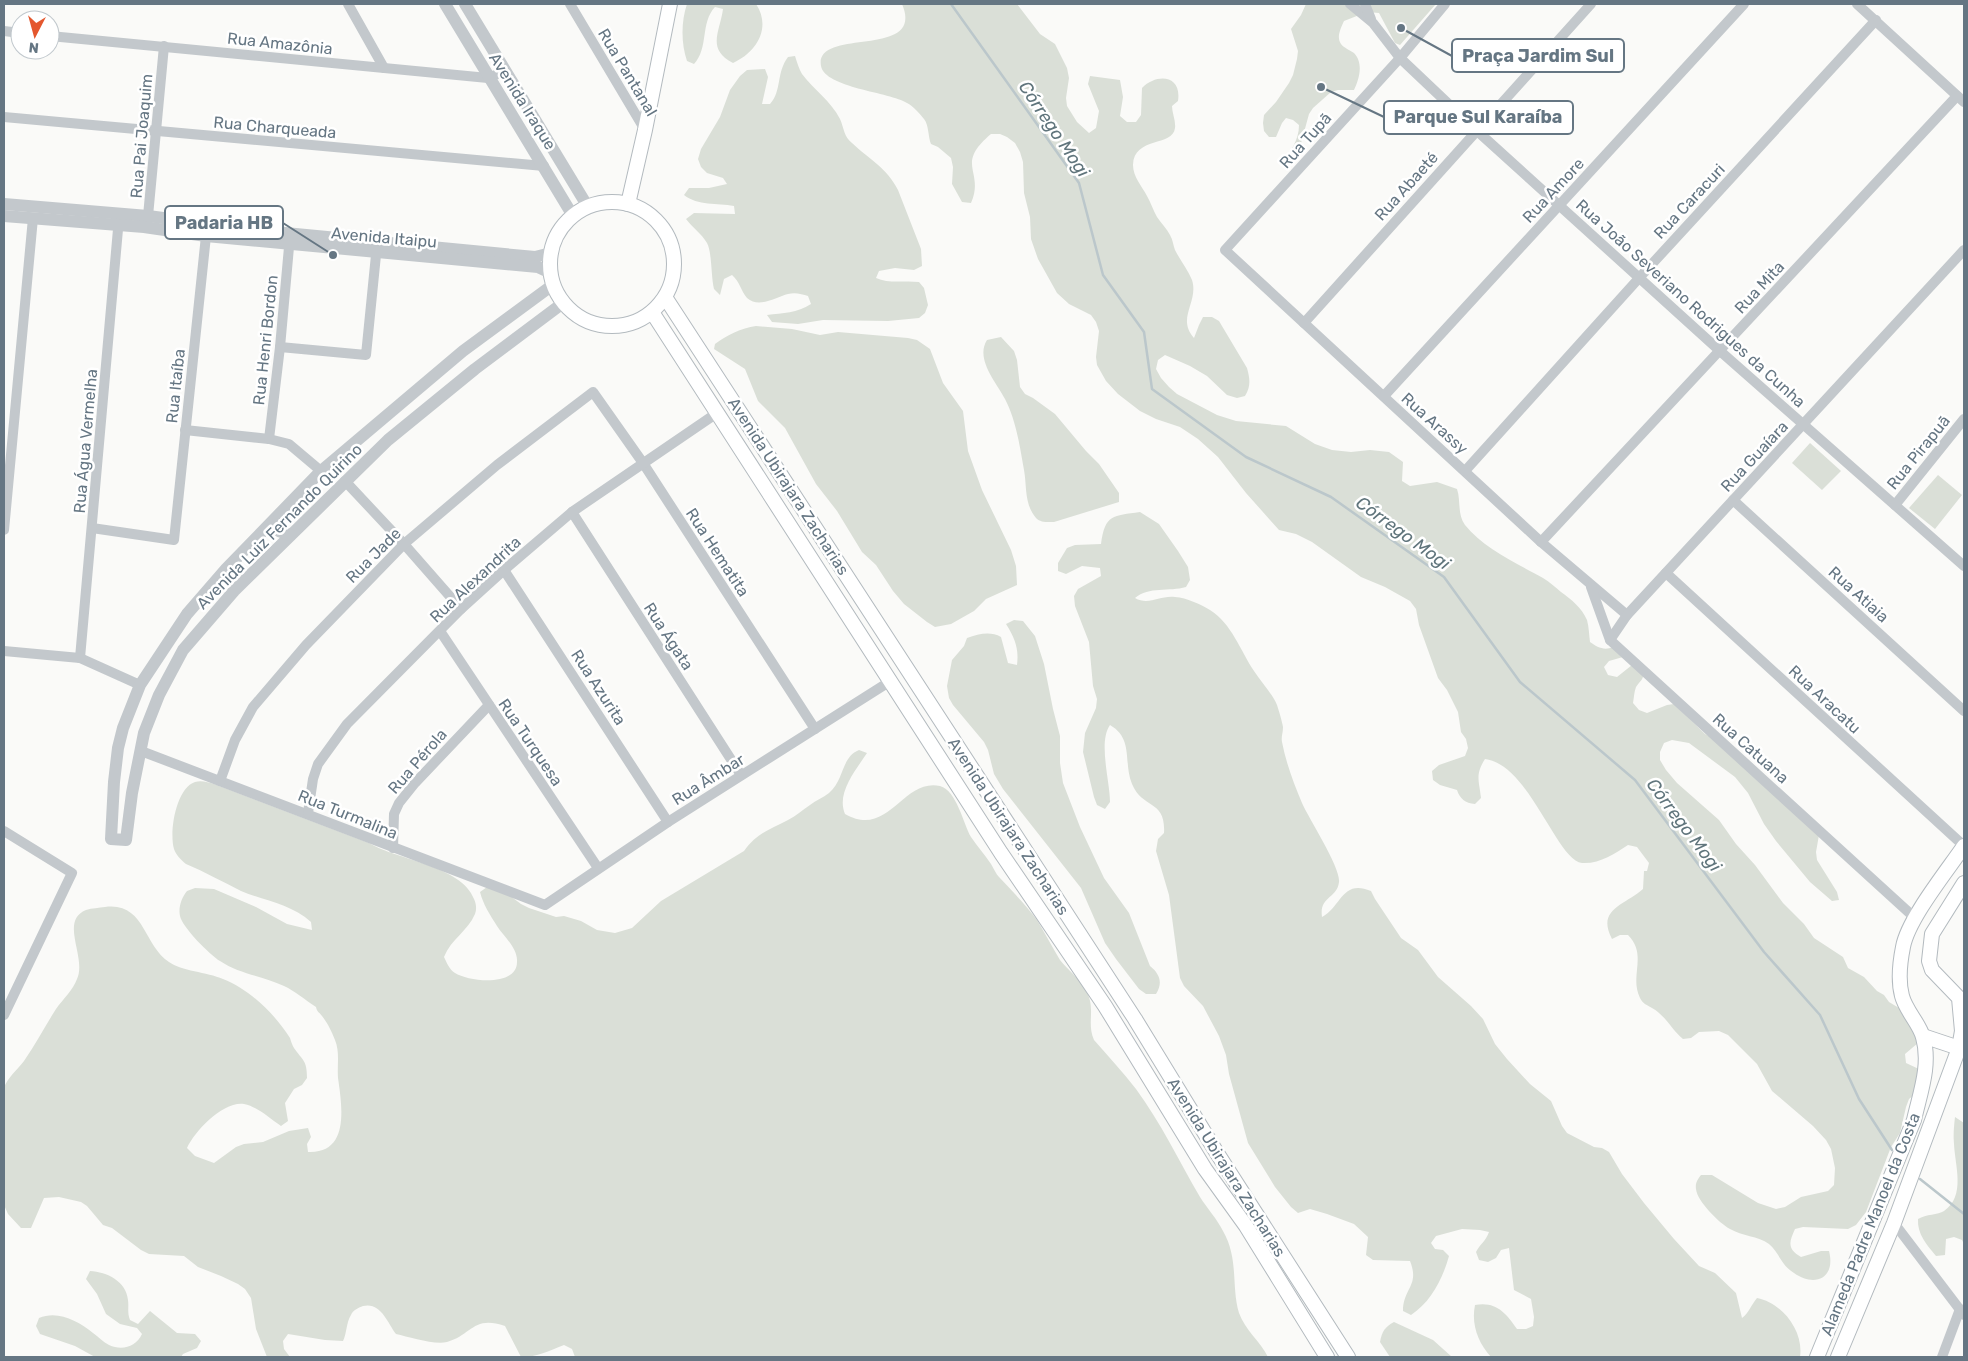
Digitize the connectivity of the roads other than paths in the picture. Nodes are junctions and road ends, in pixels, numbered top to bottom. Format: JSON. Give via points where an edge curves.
{"nodes":[{"id":1,"x":348,"y":4,"type":"edge"},
{"id":2,"x":444,"y":4,"type":"edge"},
{"id":3,"x":465,"y":4,"type":"edge"},
{"id":4,"x":570,"y":4,"type":"edge"},
{"id":5,"x":670,"y":4,"type":"edge"},
{"id":6,"x":1350,"y":4,"type":"edge"},
{"id":7,"x":1365,"y":4,"type":"edge"},
{"id":8,"x":1445,"y":4,"type":"edge"},
{"id":9,"x":1591,"y":4,"type":"edge"},
{"id":10,"x":1744,"y":4,"type":"edge"},
{"id":11,"x":1857,"y":4,"type":"edge"},
{"id":12,"x":577,"y":9,"type":"edge"},
{"id":13,"x":1876,"y":20,"type":"junction"},
{"id":14,"x":1373,"y":22,"type":"junction"},
{"id":15,"x":60,"y":37,"type":"edge"},
{"id":16,"x":164,"y":46,"type":"junction"},
{"id":17,"x":1400,"y":58,"type":"junction"},
{"id":18,"x":384,"y":68,"type":"junction"},
{"id":19,"x":505,"y":71,"type":"junction"},
{"id":20,"x":488,"y":78,"type":"junction"},
{"id":21,"x":1961,"y":99,"type":"edge"},
{"id":22,"x":4,"y":118,"type":"edge"},
{"id":23,"x":645,"y":130,"type":"junction"},
{"id":24,"x":1476,"y":130,"type":"junction"},
{"id":25,"x":156,"y":131,"type":"junction"},
{"id":26,"x":544,"y":166,"type":"junction"},
{"id":27,"x":4,"y":204,"type":"edge"},
{"id":28,"x":628,"y":204,"type":"junction"},
{"id":29,"x":1559,"y":205,"type":"junction"},
{"id":30,"x":588,"y":206,"type":"junction"},
{"id":31,"x":4,"y":216,"type":"edge"},
{"id":32,"x":573,"y":216,"type":"junction"},
{"id":33,"x":33,"y":218,"type":"junction"},
{"id":34,"x":119,"y":220,"type":"junction"},
{"id":35,"x":146,"y":222,"type":"junction"},
{"id":36,"x":206,"y":236,"type":"junction"},
{"id":37,"x":290,"y":239,"type":"junction"},
{"id":38,"x":377,"y":247,"type":"junction"},
{"id":39,"x":1224,"y":250,"type":"joint"},
{"id":40,"x":1964,"y":250,"type":"edge"},
{"id":41,"x":551,"y":254,"type":"junction"},
{"id":42,"x":1640,"y":277,"type":"junction"},
{"id":43,"x":552,"y":278,"type":"junction"},
{"id":44,"x":665,"y":297,"type":"junction"},
{"id":45,"x":564,"y":302,"type":"junction"},
{"id":46,"x":652,"y":312,"type":"junction"},
{"id":47,"x":1304,"y":323,"type":"junction"},
{"id":48,"x":280,"y":347,"type":"junction"},
{"id":49,"x":1720,"y":351,"type":"junction"},
{"id":50,"x":593,"y":392,"type":"joint"},
{"id":51,"x":1384,"y":396,"type":"junction"},
{"id":52,"x":717,"y":413,"type":"junction"},
{"id":53,"x":382,"y":419,"type":"junction"},
{"id":54,"x":1964,"y":419,"type":"edge"},
{"id":55,"x":1804,"y":424,"type":"junction"},
{"id":56,"x":185,"y":430,"type":"junction"},
{"id":57,"x":394,"y":435,"type":"junction"},
{"id":58,"x":269,"y":439,"type":"junction"},
{"id":59,"x":643,"y":463,"type":"junction"},
{"id":60,"x":321,"y":471,"type":"junction"},
{"id":61,"x":1465,"y":471,"type":"junction"},
{"id":62,"x":345,"y":481,"type":"junction"},
{"id":63,"x":1733,"y":500,"type":"junction"},
{"id":64,"x":1895,"y":505,"type":"junction"},
{"id":65,"x":572,"y":512,"type":"junction"},
{"id":66,"x":280,"y":514,"type":"junction"},
{"id":67,"x":92,"y":528,"type":"junction"},
{"id":68,"x":4,"y":530,"type":"edge"},
{"id":69,"x":290,"y":535,"type":"junction"},
{"id":70,"x":1542,"y":542,"type":"junction"},
{"id":71,"x":404,"y":544,"type":"junction"},
{"id":72,"x":1964,"y":566,"type":"edge"},
{"id":73,"x":504,"y":570,"type":"junction"},
{"id":74,"x":1666,"y":573,"type":"junction"},
{"id":75,"x":1590,"y":585,"type":"junction"},
{"id":76,"x":461,"y":609,"type":"junction"},
{"id":77,"x":1627,"y":615,"type":"junction"},
{"id":78,"x":440,"y":631,"type":"junction"},
{"id":79,"x":1610,"y":640,"type":"junction"},
{"id":80,"x":4,"y":651,"type":"edge"},
{"id":81,"x":80,"y":658,"type":"junction"},
{"id":82,"x":890,"y":682,"type":"junction"},
{"id":83,"x":140,"y":685,"type":"junction"},
{"id":84,"x":489,"y":705,"type":"junction"},
{"id":85,"x":1964,"y":711,"type":"edge"},
{"id":86,"x":815,"y":729,"type":"junction"},
{"id":87,"x":141,"y":751,"type":"junction"},
{"id":88,"x":741,"y":775,"type":"junction"},
{"id":89,"x":220,"y":781,"type":"junction"},
{"id":90,"x":308,"y":813,"type":"junction"},
{"id":91,"x":668,"y":822,"type":"junction"},
{"id":92,"x":4,"y":831,"type":"edge"},
{"id":93,"x":1964,"y":846,"type":"edge"},
{"id":94,"x":394,"y":848,"type":"junction"},
{"id":95,"x":598,"y":868,"type":"junction"},
{"id":96,"x":1964,"y":883,"type":"edge"},
{"id":97,"x":545,"y":905,"type":"joint"},
{"id":98,"x":1915,"y":918,"type":"junction"},
{"id":99,"x":1962,"y":1001,"type":"edge"},
{"id":100,"x":5,"y":1008,"type":"edge"},
{"id":101,"x":1923,"y":1036,"type":"junction"},
{"id":102,"x":1962,"y":1049,"type":"edge"},
{"id":103,"x":1894,"y":1223,"type":"junction"},
{"id":104,"x":1962,"y":1312,"type":"edge"},
{"id":105,"x":1327,"y":1357,"type":"edge"},
{"id":106,"x":1348,"y":1357,"type":"edge"},
{"id":107,"x":1817,"y":1357,"type":"edge"},
{"id":108,"x":1838,"y":1357,"type":"edge"},
{"id":109,"x":1942,"y":1357,"type":"edge"}],
"edges":[{"from":1,"to":18,"type":"street"},
{"from":2,"to":20,"type":"street","name":"Avenida Iraque"},
{"from":3,"to":19,"type":"street","name":"Avenida Iraque"},
{"from":4,"to":12,"type":"street","name":"Rua Pantanal"},
{"from":5,"to":23,"type":"main road"},
{"from":6,"to":14,"type":"street"},
{"from":7,"to":14,"type":"street"},
{"from":8,"to":17,"type":"street","name":"Rua Tupã"},
{"from":9,"to":24,"type":"street","name":"Rua Abaeté"},
{"from":10,"to":29,"type":"street","name":"Rua Amore"},
{"from":11,"to":13,"type":"street"},
{"from":12,"to":23,"type":"street","name":"Rua Pantanal"},
{"from":13,"to":21,"type":"street"},
{"from":13,"to":42,"type":"street","name":"Rua Caracuri"},
{"from":14,"to":17,"type":"street","name":"Rua João Severiano Rodrigues da Cunha"},
{"from":15,"to":16,"type":"street","name":"Rua Amazônia"},
{"from":16,"to":18,"type":"street","name":"Rua Amazônia"},
{"from":16,"to":25,"type":"street","name":"Rua Pai Joaquim"},
{"from":17,"to":24,"type":"street","name":"Rua João Severiano Rodrigues da Cunha"},
{"from":17,"to":39,"type":"street","name":"Rua Tupã"},
{"from":18,"to":20,"type":"street","name":"Rua Amazônia"},
{"from":19,"to":20,"type":"street","name":"Rua Amazônia"},
{"from":19,"to":30,"type":"street","name":"Avenida Iraque"},
{"from":20,"to":26,"type":"street","name":"Avenida Iraque"},
{"from":21,"to":49,"type":"street","name":"Rua Mita"},
{"from":22,"to":25,"type":"street","name":"Rua Charqueada"},
{"from":23,"to":28,"type":"main road"},
{"from":24,"to":29,"type":"street","name":"Rua João Severiano Rodrigues da Cunha"},
{"from":24,"to":47,"type":"street","name":"Rua Abaeté"},
{"from":25,"to":26,"type":"street","name":"Rua Charqueada"},
{"from":25,"to":35,"type":"street","name":"Rua Pai Joaquim"},
{"from":26,"to":32,"type":"street","name":"Avenida Iraque"},
{"from":27,"to":34,"type":"street","name":"Avenida Itaipu"},
{"from":28,"to":30,"type":"main road","via":[[615,202]]},
{"from":28,"to":44,"type":"main road","via":[[652,216],[669,238],[675,264]]},
{"from":29,"to":42,"type":"street","name":"Rua João Severiano Rodrigues da Cunha"},
{"from":29,"to":51,"type":"street","name":"Rua Amore"},
{"from":30,"to":32,"type":"main road"},
{"from":31,"to":33,"type":"street","name":"Avenida Itaipu"},
{"from":32,"to":41,"type":"main road","via":[[558,234]]},
{"from":33,"to":34,"type":"street","name":"Avenida Itaipu"},
{"from":33,"to":68,"type":"street"},
{"from":34,"to":35,"type":"street","name":"Avenida Itaipu"},
{"from":34,"to":67,"type":"street","name":"Rua Água Vermelha"},
{"from":35,"to":36,"type":"street","name":"Avenida Itaipu"},
{"from":35,"to":37,"type":"street","name":"Avenida Itaipu"},
{"from":36,"to":37,"type":"street","name":"Avenida Itaipu"},
{"from":36,"to":56,"type":"street","name":"Rua Itaíba"},
{"from":37,"to":38,"type":"street","name":"Avenida Itaipu"},
{"from":37,"to":48,"type":"street","name":"Rua Henri Bordon"},
{"from":38,"to":41,"type":"street","name":"Avenida Itaipu","via":[[535,257]]},
{"from":38,"to":43,"type":"street","name":"Avenida Itaipu","via":[[538,267]]},
{"from":38,"to":48,"type":"street","via":[[366,354]]},
{"from":39,"to":47,"type":"street","name":"Rua Arassy"},
{"from":40,"to":55,"type":"street","name":"Rua Guaíara"},
{"from":41,"to":43,"type":"main road"},
{"from":42,"to":49,"type":"street","name":"Rua João Severiano Rodrigues da Cunha"},
{"from":42,"to":61,"type":"street","name":"Rua Caracuri"},
{"from":43,"to":45,"type":"main road"},
{"from":43,"to":53,"type":"street","name":"Avenida Luiz Fernando Quirino"},
{"from":44,"to":46,"type":"main road"},
{"from":44,"to":106,"type":"main road","name":"Avenida Ubirajara Zacharias","via":[[1135,1019]]},
{"from":45,"to":46,"type":"main road","via":[[575,314],[590,322],[606,325],[622,325]]},
{"from":45,"to":57,"type":"street","name":"Avenida Luiz Fernando Quirino","via":[[475,368]]},
{"from":46,"to":52,"type":"main road","name":"Avenida Ubirajara Zacharias"},
{"from":47,"to":51,"type":"street","name":"Rua Arassy"},
{"from":48,"to":58,"type":"street","name":"Rua Henri Bordon"},
{"from":49,"to":55,"type":"street","name":"Rua João Severiano Rodrigues da Cunha"},
{"from":49,"to":70,"type":"street","name":"Rua Mita"},
{"from":50,"to":59,"type":"street","name":"Rua Hematita"},
{"from":50,"to":71,"type":"street","name":"Rua Jade","via":[[497,464]]},
{"from":51,"to":61,"type":"street","name":"Rua Arassy"},
{"from":52,"to":59,"type":"street","name":"Rua Alexandrita"},
{"from":52,"to":82,"type":"main road","name":"Avenida Ubirajara Zacharias"},
{"from":53,"to":57,"type":"street","via":[[392,428]]},
{"from":53,"to":60,"type":"street","name":"Avenida Luiz Fernando Quirino"},
{"from":54,"to":64,"type":"street","name":"Rua Pirapuã"},
{"from":55,"to":63,"type":"street","name":"Rua Guaíara"},
{"from":55,"to":64,"type":"street","name":"Rua João Severiano Rodrigues da Cunha"},
{"from":56,"to":58,"type":"street"},
{"from":56,"to":67,"type":"street","name":"Rua Itaíba","via":[[174,540]]},
{"from":57,"to":62,"type":"street","name":"Avenida Luiz Fernando Quirino"},
{"from":58,"to":60,"type":"street","via":[[289,444]]},
{"from":59,"to":65,"type":"street","name":"Rua Alexandrita"},
{"from":59,"to":86,"type":"street","name":"Rua Hematita"},
{"from":60,"to":66,"type":"street","name":"Avenida Luiz Fernando Quirino"},
{"from":61,"to":70,"type":"street","name":"Rua Arassy"},
{"from":62,"to":69,"type":"street","name":"Avenida Luiz Fernando Quirino"},
{"from":62,"to":71,"type":"street"},
{"from":63,"to":74,"type":"street","name":"Rua Guaíara"},
{"from":63,"to":85,"type":"street","name":"Rua Atiaia"},
{"from":64,"to":72,"type":"street","name":"Rua João Severiano Rodrigues da Cunha"},
{"from":65,"to":73,"type":"street","name":"Rua Alexandrita"},
{"from":65,"to":88,"type":"street","name":"Rua Ágata"},
{"from":66,"to":69,"type":"street","via":[[279,531]]},
{"from":66,"to":83,"type":"street","name":"Avenida Luiz Fernando Quirino","via":[[226,568],[187,614]]},
{"from":67,"to":81,"type":"street","name":"Rua Água Vermelha"},
{"from":69,"to":87,"type":"street","name":"Avenida Luiz Fernando Quirino","via":[[234,591],[183,650],[159,695],[144,732]]},
{"from":70,"to":75,"type":"street","name":"Rua Arassy"},
{"from":71,"to":76,"type":"street"},
{"from":71,"to":89,"type":"street","name":"Rua Jade","via":[[306,645],[253,707],[235,740]]},
{"from":73,"to":76,"type":"street","name":"Rua Alexandrita"},
{"from":73,"to":91,"type":"street","name":"Rua Azurita"},
{"from":74,"to":77,"type":"street","name":"Rua Guaíara"},
{"from":74,"to":93,"type":"street","name":"Rua Aracatu"},
{"from":75,"to":77,"type":"street","name":"Rua Arassy"},
{"from":75,"to":79,"type":"street","name":"Rua Catuana"},
{"from":76,"to":78,"type":"street","name":"Rua Alexandrita"},
{"from":77,"to":79,"type":"street","name":"Rua Guaíara"},
{"from":78,"to":84,"type":"street","name":"Rua Turquesa"},
{"from":78,"to":90,"type":"street","name":"Rua Alexandrita","via":[[347,724],[318,764]]},
{"from":79,"to":98,"type":"street","name":"Rua Catuana"},
{"from":80,"to":81,"type":"street"},
{"from":81,"to":83,"type":"street"},
{"from":82,"to":86,"type":"street","name":"Rua Âmbar"},
{"from":82,"to":105,"type":"main road","name":"Avenida Ubirajara Zacharias","via":[[1105,1006],[1205,1169],[1246,1226]]},
{"from":83,"to":87,"type":"street","name":"Avenida Luiz Fernando Quirino","via":[[118,748],[111,840],[126,840]]},
{"from":84,"to":94,"type":"street","name":"Rua Pérola","via":[[399,803],[394,814]]},
{"from":84,"to":95,"type":"street","name":"Rua Turquesa"},
{"from":86,"to":88,"type":"street","name":"Rua Âmbar"},
{"from":87,"to":89,"type":"street","name":"Rua Turmalina"},
{"from":88,"to":91,"type":"street","name":"Rua Âmbar"},
{"from":89,"to":90,"type":"street","name":"Rua Turmalina"},
{"from":90,"to":94,"type":"street","name":"Rua Turmalina"},
{"from":91,"to":95,"type":"street","name":"Rua Âmbar"},
{"from":92,"to":100,"type":"street","via":[[72,873]]},
{"from":93,"to":98,"type":"main road","name":"Alameda Padre Manoel da Costa"},
{"from":94,"to":97,"type":"street","name":"Rua Turmalina"},
{"from":95,"to":97,"type":"street","name":"Rua Âmbar"},
{"from":96,"to":99,"type":"main road","via":[[1932,934],[1929,961],[1932,970]]},
{"from":98,"to":101,"type":"main road","name":"Alameda Padre Manoel da Costa","via":[[1903,945],[1900,976],[1902,997]]},
{"from":99,"to":102,"type":"main road","name":"Alameda Padre Manoel da Costa"},
{"from":101,"to":102,"type":"main road"},
{"from":101,"to":107,"type":"main road","name":"Alameda Padre Manoel da Costa","via":[[1926,1056],[1924,1080],[1914,1120]]},
{"from":102,"to":103,"type":"main road","name":"Alameda Padre Manoel da Costa"},
{"from":103,"to":104,"type":"street"},
{"from":103,"to":108,"type":"main road","name":"Alameda Padre Manoel da Costa"},
{"from":104,"to":109,"type":"street"}]}
